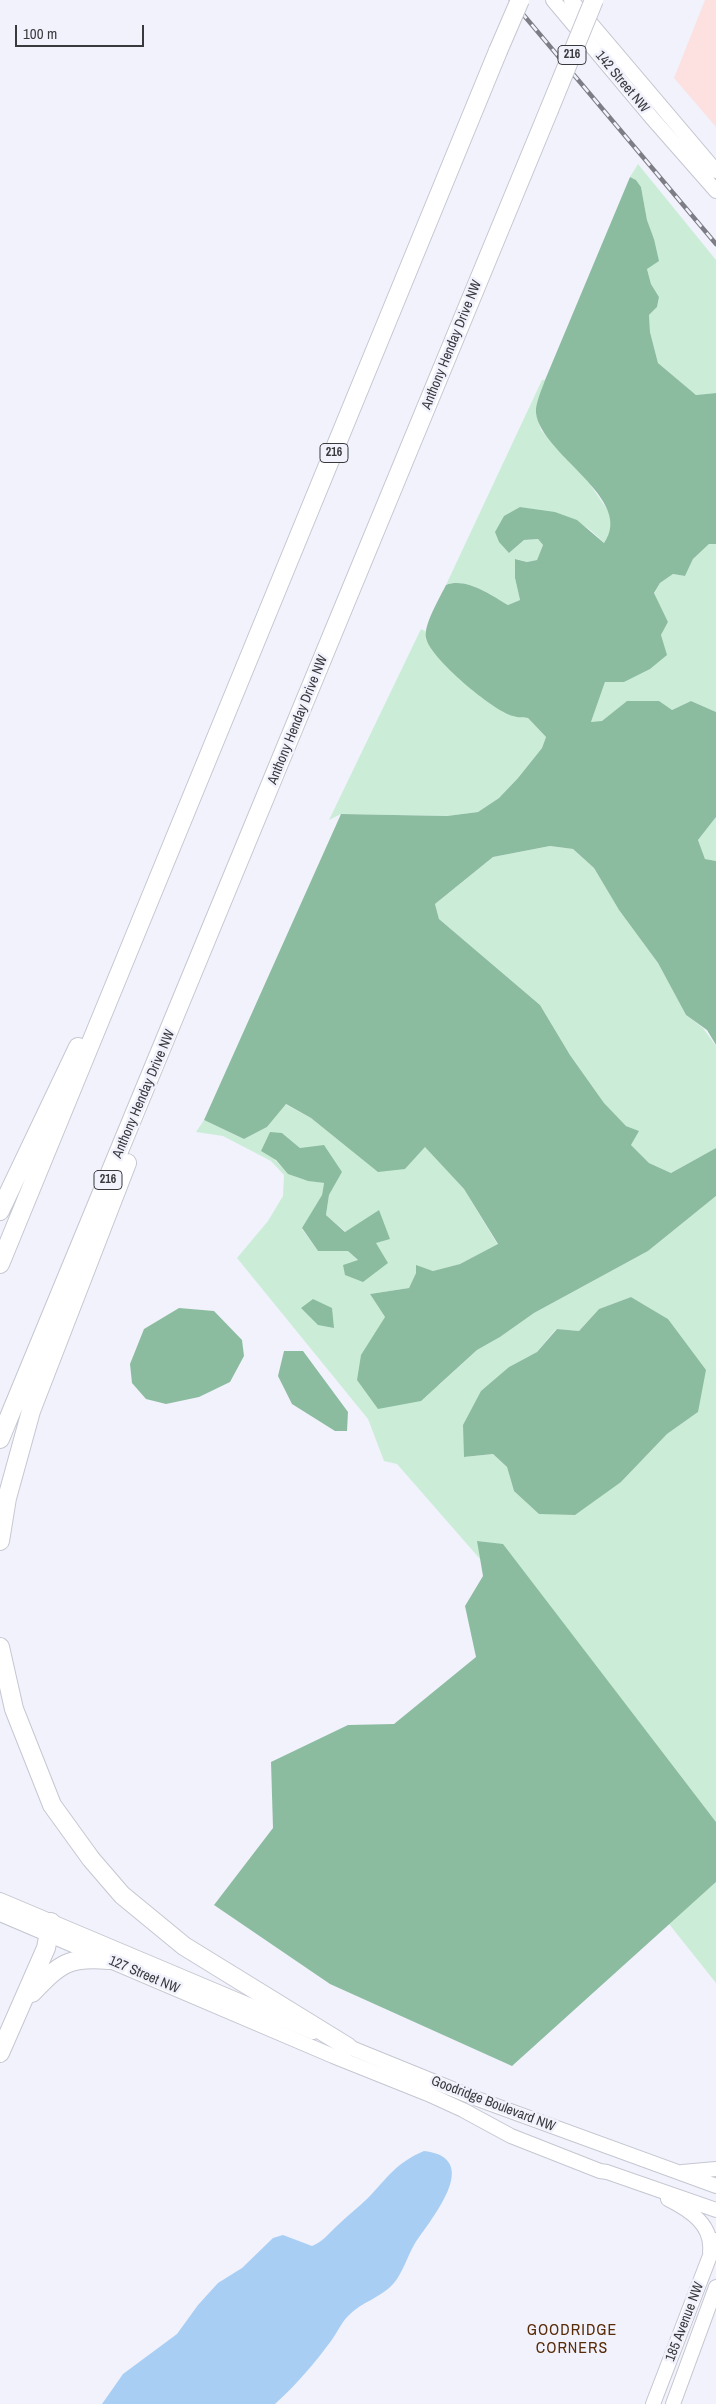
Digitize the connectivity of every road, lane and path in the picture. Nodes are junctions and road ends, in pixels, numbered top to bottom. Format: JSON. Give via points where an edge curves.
{"nodes":[{"id":1,"x":520,"y":0,"type":"edge"},
{"id":2,"x":554,"y":0,"type":"edge"},
{"id":3,"x":571,"y":0,"type":"edge"},
{"id":4,"x":594,"y":0,"type":"edge"},
{"id":5,"x":716,"y":171,"type":"edge"},
{"id":6,"x":716,"y":191,"type":"edge"},
{"id":7,"x":148,"y":906,"type":"junction"},
{"id":8,"x":204,"y":949,"type":"junction"},
{"id":9,"x":0,"y":1211,"type":"edge"},
{"id":10,"x":0,"y":1264,"type":"edge"},
{"id":11,"x":0,"y":1439,"type":"edge"},
{"id":12,"x":0,"y":1541,"type":"edge"},
{"id":13,"x":0,"y":1647,"type":"edge"},
{"id":14,"x":0,"y":1900,"type":"edge"},
{"id":15,"x":0,"y":1914,"type":"edge"},
{"id":16,"x":51,"y":1929,"type":"junction"},
{"id":17,"x":109,"y":1960,"type":"junction"},
{"id":18,"x":24,"y":2000,"type":"junction"},
{"id":19,"x":272,"y":2015,"type":"joint"},
{"id":20,"x":288,"y":2037,"type":"joint"},
{"id":21,"x":348,"y":2047,"type":"junction"},
{"id":22,"x":0,"y":2053,"type":"edge"},
{"id":23,"x":716,"y":2169,"type":"edge"},
{"id":24,"x":600,"y":2171,"type":"junction"},
{"id":25,"x":675,"y":2172,"type":"junction"},
{"id":26,"x":716,"y":2186,"type":"edge"},
{"id":27,"x":716,"y":2210,"type":"edge"},
{"id":28,"x":716,"y":2240,"type":"edge"},
{"id":29,"x":709,"y":2258,"type":"junction"},
{"id":30,"x":716,"y":2287,"type":"edge"},
{"id":31,"x":653,"y":2404,"type":"edge"},
{"id":32,"x":673,"y":2404,"type":"edge"}],
"edges":[{"from":1,"to":7,"type":"highway","number":"216","bridge":true},
{"from":2,"to":6,"type":"main road","name":"142 Street NW"},
{"from":3,"to":5,"type":"main road","name":"142 Street NW"},
{"from":4,"to":8,"type":"highway","name":"Anthony Henday Drive NW","number":"216","bridge":true},
{"from":7,"to":9,"type":"highway","via":[[102,994]]},
{"from":7,"to":10,"type":"highway","number":"216"},
{"from":8,"to":11,"type":"highway","name":"Anthony Henday Drive NW","number":"216"},
{"from":8,"to":12,"type":"highway","via":[[186,1013],[31,1411],[7,1498]]},
{"from":13,"to":21,"type":"highway","via":[[14,1709],[52,1805],[122,1895],[184,1946]]},
{"from":14,"to":16,"type":"main road","name":"127 Street NW"},
{"from":15,"to":16,"type":"main road","name":"127 Street NW"},
{"from":16,"to":17,"type":"main road","name":"127 Street NW"},
{"from":16,"to":18,"type":"highway"},
{"from":16,"to":19,"type":"main road","name":"127 Street NW"},
{"from":17,"to":18,"type":"highway","via":[[88,1958],[66,1963],[52,1971]]},
{"from":17,"to":20,"type":"main road","name":"127 Street NW"},
{"from":18,"to":22,"type":"highway"},
{"from":19,"to":21,"type":"main road","name":"Goodridge Boulevard NW"},
{"from":20,"to":24,"type":"main road","name":"Goodridge Boulevard NW","via":[[428,2094],[511,2136]]},
{"from":21,"to":25,"type":"main road","name":"Goodridge Boulevard NW"},
{"from":23,"to":25,"type":"main road"},
{"from":24,"to":27,"type":"main road","name":"Goodridge Boulevard NW"},
{"from":24,"to":29,"type":"main road","via":[[625,2184],[668,2199],[690,2212],[707,2231],[711,2244]]},
{"from":25,"to":26,"type":"main road","name":"Goodridge Boulevard NW"},
{"from":28,"to":29,"type":"main road","name":"185 Avenue NW"},
{"from":29,"to":31,"type":"main road","name":"185 Avenue NW"},
{"from":30,"to":32,"type":"main road","name":"185 Avenue NW"}]}
